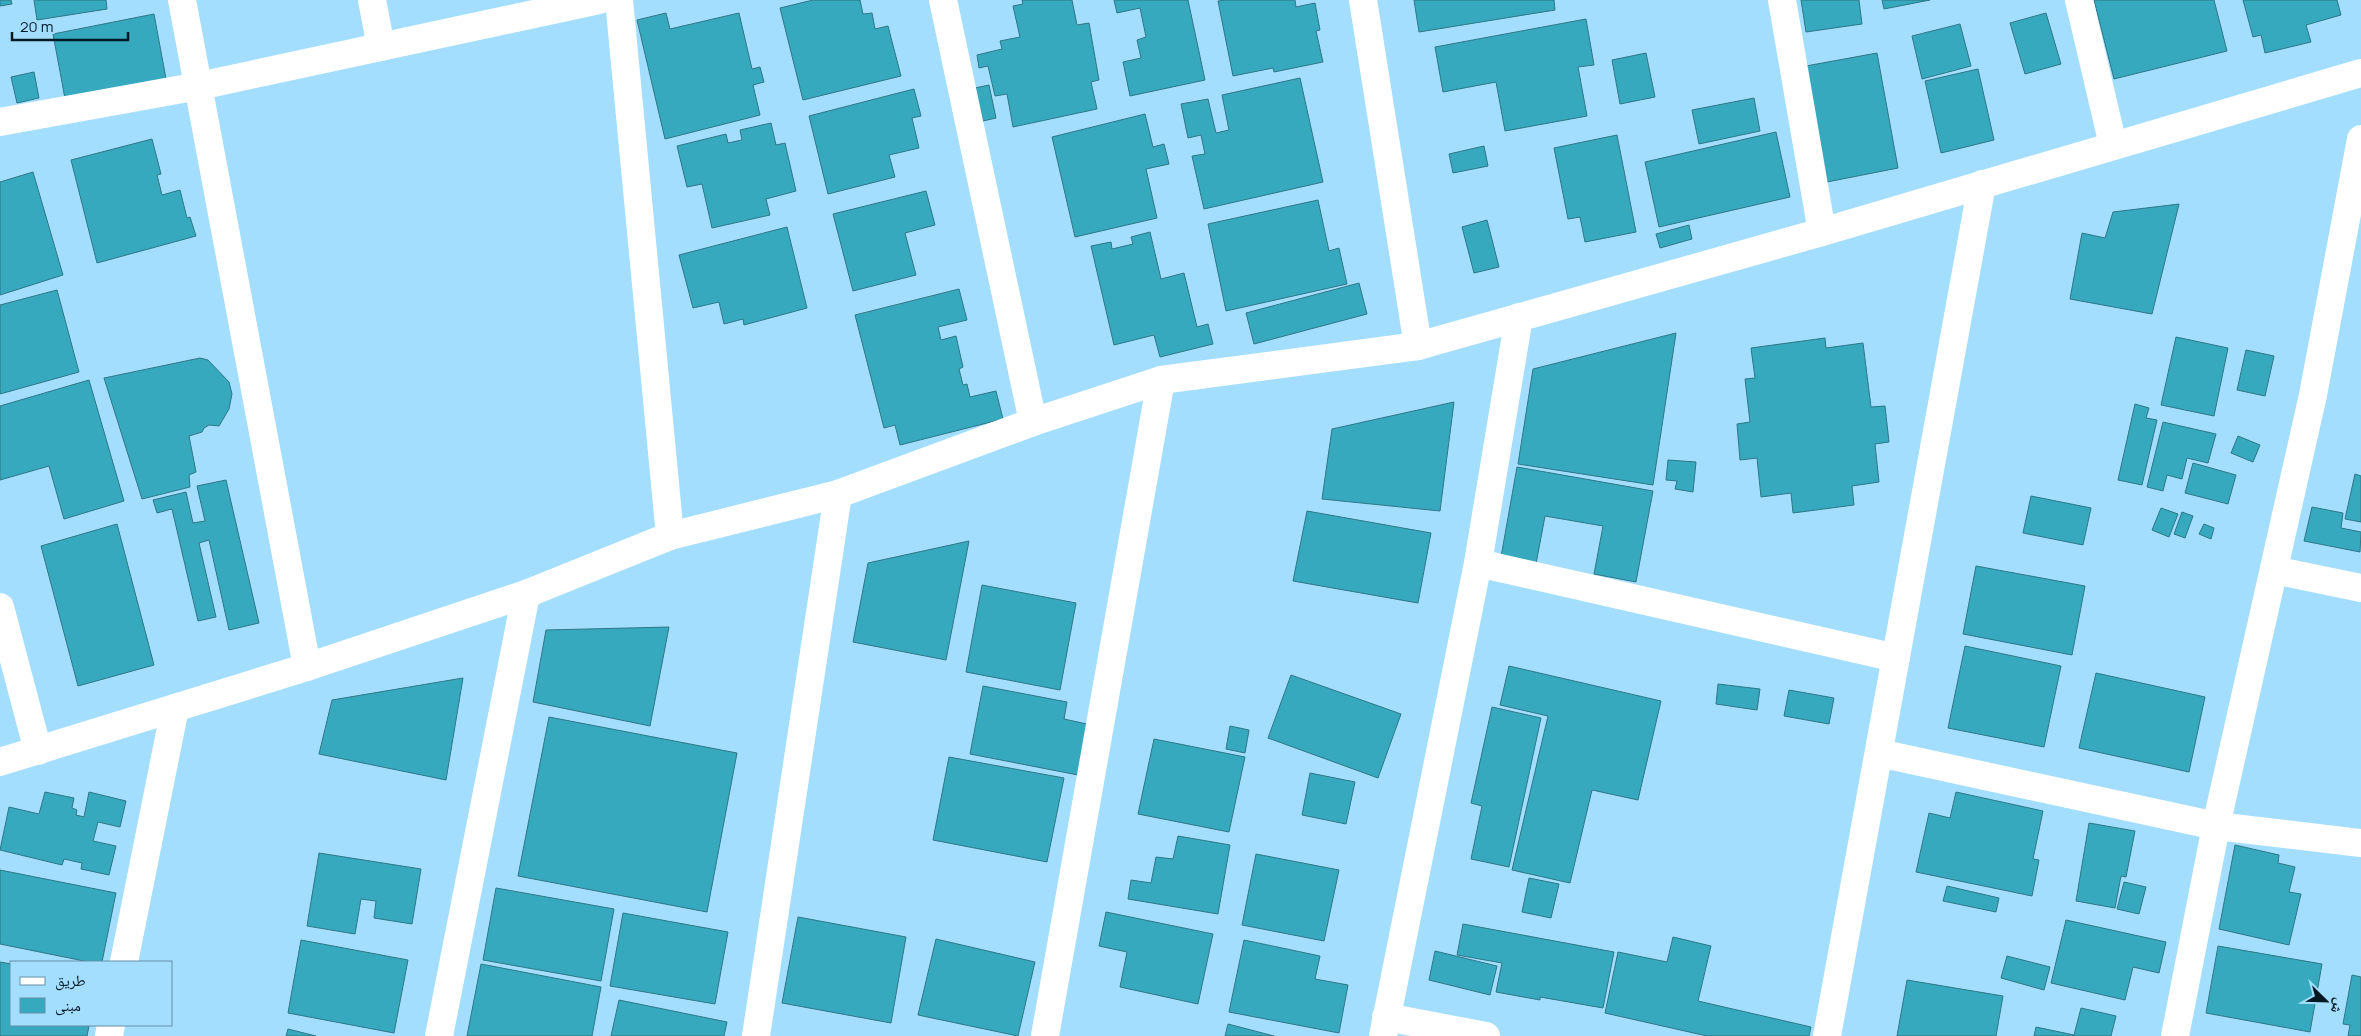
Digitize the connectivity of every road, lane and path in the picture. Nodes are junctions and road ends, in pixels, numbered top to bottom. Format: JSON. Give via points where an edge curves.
{"nodes":[{"id":1,"x":182,"y":0,"type":"edge"},
{"id":2,"x":372,"y":0,"type":"edge"},
{"id":3,"x":599,"y":0,"type":"edge"},
{"id":4,"x":619,"y":0,"type":"edge"},
{"id":5,"x":943,"y":0,"type":"edge"},
{"id":6,"x":1363,"y":0,"type":"edge"},
{"id":7,"x":1782,"y":0,"type":"edge"},
{"id":8,"x":2079,"y":0,"type":"edge"},
{"id":9,"x":381,"y":47,"type":"junction"},
{"id":10,"x":2361,"y":73,"type":"edge"},
{"id":11,"x":199,"y":86,"type":"junction"},
{"id":12,"x":0,"y":122,"type":"edge"},
{"id":13,"x":2361,"y":139,"type":"edge"},
{"id":14,"x":2113,"y":146,"type":"junction"},
{"id":15,"x":1982,"y":184,"type":"junction"},
{"id":16,"x":1822,"y":232,"type":"junction"},
{"id":17,"x":1519,"y":317,"type":"junction"},
{"id":18,"x":1418,"y":346,"type":"junction"},
{"id":19,"x":1160,"y":380,"type":"junction"},
{"id":20,"x":1034,"y":422,"type":"junction"},
{"id":21,"x":838,"y":494,"type":"junction"},
{"id":22,"x":670,"y":536,"type":"junction"},
{"id":23,"x":1478,"y":563,"type":"junction"},
{"id":24,"x":2274,"y":570,"type":"junction"},
{"id":25,"x":2361,"y":588,"type":"edge"},
{"id":26,"x":526,"y":594,"type":"junction"},
{"id":27,"x":0,"y":607,"type":"edge"},
{"id":28,"x":1896,"y":658,"type":"junction"},
{"id":29,"x":307,"y":667,"type":"junction"},
{"id":30,"x":176,"y":708,"type":"junction"},
{"id":31,"x":38,"y":751,"type":"junction"},
{"id":32,"x":1879,"y":753,"type":"junction"},
{"id":33,"x":0,"y":762,"type":"edge"},
{"id":34,"x":2216,"y":826,"type":"junction"},
{"id":35,"x":2361,"y":843,"type":"edge"},
{"id":36,"x":124,"y":961,"type":"edge"},
{"id":37,"x":1384,"y":1026,"type":"edge"},
{"id":38,"x":440,"y":1036,"type":"edge"},
{"id":39,"x":758,"y":1036,"type":"edge"},
{"id":40,"x":1045,"y":1036,"type":"edge"},
{"id":41,"x":1486,"y":1036,"type":"edge"},
{"id":42,"x":1827,"y":1036,"type":"edge"},
{"id":43,"x":2175,"y":1036,"type":"edge"}],
"edges":[{"from":1,"to":11,"type":"street"},
{"from":2,"to":9,"type":"street"},
{"from":3,"to":9,"type":"street"},
{"from":4,"to":22,"type":"street"},
{"from":5,"to":20,"type":"street"},
{"from":6,"to":18,"type":"street"},
{"from":7,"to":16,"type":"street"},
{"from":8,"to":14,"type":"street"},
{"from":9,"to":11,"type":"street"},
{"from":10,"to":14,"type":"street"},
{"from":11,"to":12,"type":"street"},
{"from":11,"to":29,"type":"street"},
{"from":13,"to":24,"type":"street","via":[[2313,395]]},
{"from":14,"to":15,"type":"street"},
{"from":15,"to":16,"type":"street"},
{"from":15,"to":28,"type":"street"},
{"from":16,"to":17,"type":"street"},
{"from":17,"to":18,"type":"street"},
{"from":17,"to":23,"type":"street"},
{"from":18,"to":19,"type":"street"},
{"from":19,"to":20,"type":"street"},
{"from":19,"to":40,"type":"street"},
{"from":20,"to":21,"type":"street"},
{"from":21,"to":22,"type":"street"},
{"from":21,"to":39,"type":"street"},
{"from":22,"to":26,"type":"street"},
{"from":23,"to":28,"type":"street"},
{"from":23,"to":37,"type":"street"},
{"from":24,"to":25,"type":"street"},
{"from":24,"to":34,"type":"street"},
{"from":26,"to":29,"type":"street"},
{"from":26,"to":38,"type":"street"},
{"from":27,"to":31,"type":"street"},
{"from":28,"to":32,"type":"street"},
{"from":29,"to":30,"type":"street"},
{"from":30,"to":31,"type":"street"},
{"from":30,"to":36,"type":"street"},
{"from":31,"to":33,"type":"street"},
{"from":32,"to":34,"type":"street"},
{"from":32,"to":42,"type":"street"},
{"from":34,"to":35,"type":"street"},
{"from":34,"to":43,"type":"street"},
{"from":37,"to":41,"type":"street"}]}
